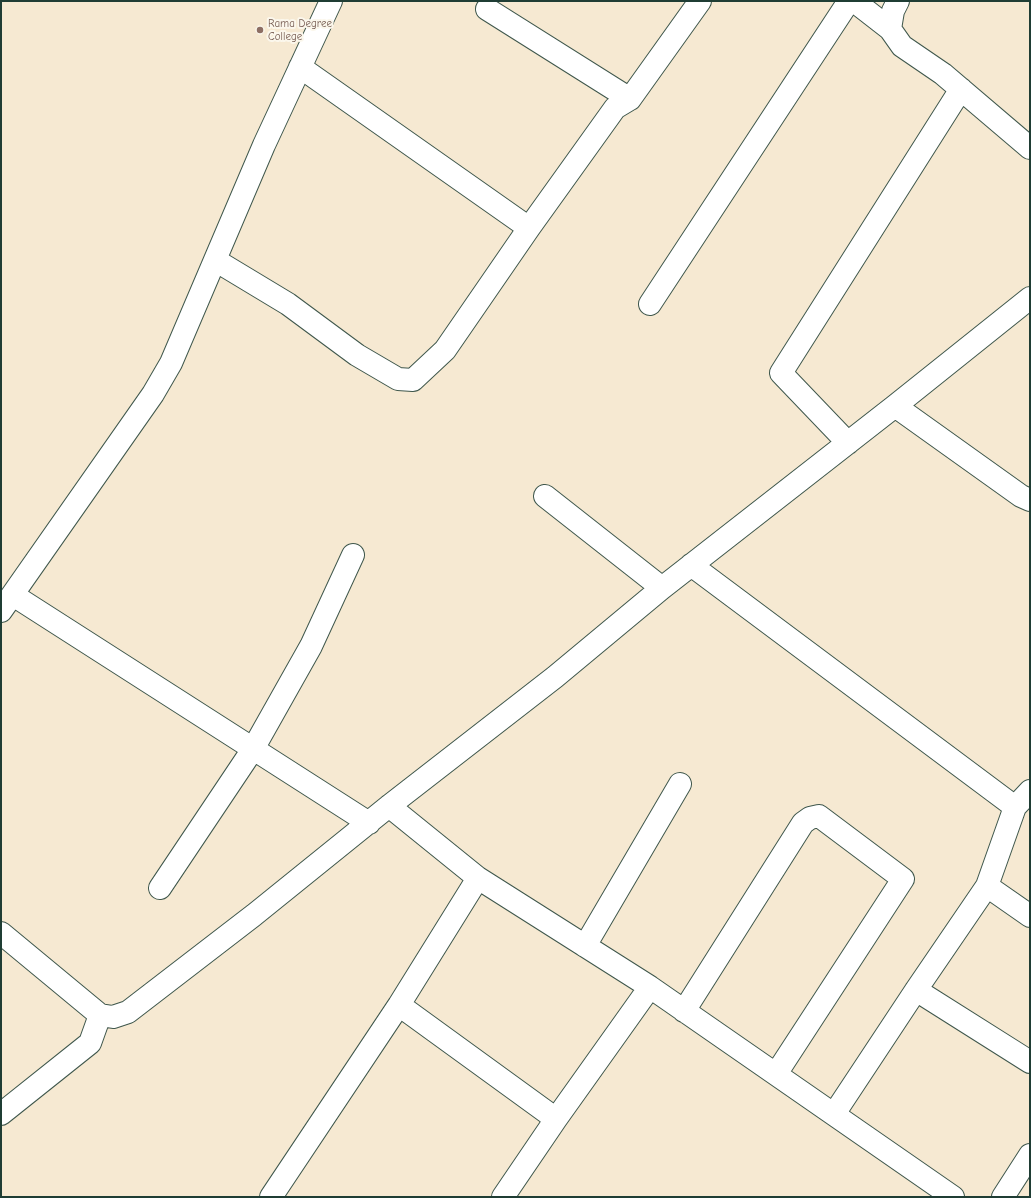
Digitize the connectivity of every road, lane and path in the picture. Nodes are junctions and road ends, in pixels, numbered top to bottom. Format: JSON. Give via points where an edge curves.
{"nodes":[{"id":1,"x":331,"y":1,"type":"edge"},
{"id":2,"x":700,"y":1,"type":"edge"},
{"id":3,"x":849,"y":1,"type":"edge"},
{"id":4,"x":854,"y":1,"type":"edge"},
{"id":5,"x":898,"y":1,"type":"edge"},
{"id":6,"x":485,"y":4,"type":"edge"},
{"id":7,"x":890,"y":29,"type":"junction"},
{"id":8,"x":300,"y":67,"type":"junction"},
{"id":9,"x":961,"y":89,"type":"junction"},
{"id":10,"x":630,"y":99,"type":"junction"},
{"id":11,"x":1030,"y":148,"type":"edge"},
{"id":12,"x":529,"y":228,"type":"junction"},
{"id":13,"x":215,"y":260,"type":"junction"},
{"id":14,"x":1030,"y":298,"type":"edge"},
{"id":15,"x":650,"y":304,"type":"dead end"},
{"id":16,"x":895,"y":406,"type":"junction"},
{"id":17,"x":848,"y":443,"type":"junction"},
{"id":18,"x":546,"y":496,"type":"dead end"},
{"id":19,"x":1030,"y":500,"type":"edge"},
{"id":20,"x":353,"y":555,"type":"dead end"},
{"id":21,"x":691,"y":565,"type":"junction"},
{"id":22,"x":662,"y":588,"type":"junction"},
{"id":23,"x":7,"y":603,"type":"edge"},
{"id":24,"x":253,"y":749,"type":"junction"},
{"id":25,"x":680,"y":784,"type":"dead end"},
{"id":26,"x":1030,"y":791,"type":"edge"},
{"id":27,"x":390,"y":806,"type":"junction"},
{"id":28,"x":1015,"y":807,"type":"junction"},
{"id":29,"x":369,"y":823,"type":"junction"},
{"id":30,"x":478,"y":878,"type":"junction"},
{"id":31,"x":987,"y":886,"type":"junction"},
{"id":32,"x":160,"y":888,"type":"dead end"},
{"id":33,"x":1030,"y":916,"type":"edge"},
{"id":34,"x":1,"y":933,"type":"edge"},
{"id":35,"x":585,"y":946,"type":"junction"},
{"id":36,"x":650,"y":987,"type":"junction"},
{"id":37,"x":916,"y":990,"type":"junction"},
{"id":38,"x":399,"y":1005,"type":"junction"},
{"id":39,"x":684,"y":1011,"type":"junction"},
{"id":40,"x":100,"y":1015,"type":"junction"},
{"id":41,"x":1030,"y":1062,"type":"edge"},
{"id":42,"x":776,"y":1074,"type":"junction"},
{"id":43,"x":1,"y":1114,"type":"edge"},
{"id":44,"x":834,"y":1114,"type":"junction"},
{"id":45,"x":556,"y":1118,"type":"junction"},
{"id":46,"x":1030,"y":1155,"type":"edge"},
{"id":47,"x":271,"y":1197,"type":"edge"},
{"id":48,"x":503,"y":1197,"type":"edge"},
{"id":49,"x":952,"y":1197,"type":"edge"},
{"id":50,"x":1003,"y":1197,"type":"edge"}],
"edges":[{"from":1,"to":8,"type":"street"},
{"from":2,"to":10,"type":"street"},
{"from":3,"to":15,"type":"street"},
{"from":4,"to":7,"type":"street"},
{"from":5,"to":7,"type":"street","via":[[893,11]]},
{"from":6,"to":10,"type":"street"},
{"from":7,"to":9,"type":"street","via":[[902,46]]},
{"from":8,"to":12,"type":"street"},
{"from":8,"to":13,"type":"street"},
{"from":9,"to":11,"type":"street"},
{"from":9,"to":17,"type":"street","via":[[781,373]]},
{"from":10,"to":12,"type":"street","via":[[616,108]]},
{"from":12,"to":13,"type":"street","via":[[445,350],[414,380],[398,379],[357,355],[288,304]]},
{"from":13,"to":23,"type":"street","via":[[171,363],[153,394]]},
{"from":14,"to":16,"type":"street"},
{"from":16,"to":17,"type":"street"},
{"from":16,"to":19,"type":"street"},
{"from":17,"to":21,"type":"street"},
{"from":18,"to":22,"type":"street"},
{"from":20,"to":24,"type":"street","via":[[311,646]]},
{"from":21,"to":22,"type":"street"},
{"from":21,"to":28,"type":"street"},
{"from":22,"to":27,"type":"street","via":[[555,677]]},
{"from":23,"to":24,"type":"street"},
{"from":24,"to":29,"type":"street"},
{"from":24,"to":32,"type":"street"},
{"from":25,"to":35,"type":"street"},
{"from":26,"to":28,"type":"street"},
{"from":27,"to":29,"type":"street"},
{"from":27,"to":30,"type":"street"},
{"from":28,"to":31,"type":"street"},
{"from":29,"to":40,"type":"street","via":[[128,1012],[113,1017]]},
{"from":30,"to":35,"type":"street"},
{"from":30,"to":38,"type":"street"},
{"from":31,"to":33,"type":"street"},
{"from":31,"to":37,"type":"street"},
{"from":34,"to":40,"type":"street"},
{"from":35,"to":36,"type":"street"},
{"from":36,"to":39,"type":"street"},
{"from":36,"to":45,"type":"street"},
{"from":37,"to":41,"type":"street"},
{"from":37,"to":44,"type":"street"},
{"from":38,"to":45,"type":"street"},
{"from":38,"to":47,"type":"street"},
{"from":39,"to":42,"type":"street"},
{"from":39,"to":42,"type":"street","via":[[803,823],[819,816],[904,879]]},
{"from":40,"to":43,"type":"street","via":[[90,1044]]},
{"from":42,"to":44,"type":"street"},
{"from":44,"to":49,"type":"street"},
{"from":45,"to":48,"type":"street"},
{"from":46,"to":50,"type":"street"}]}
